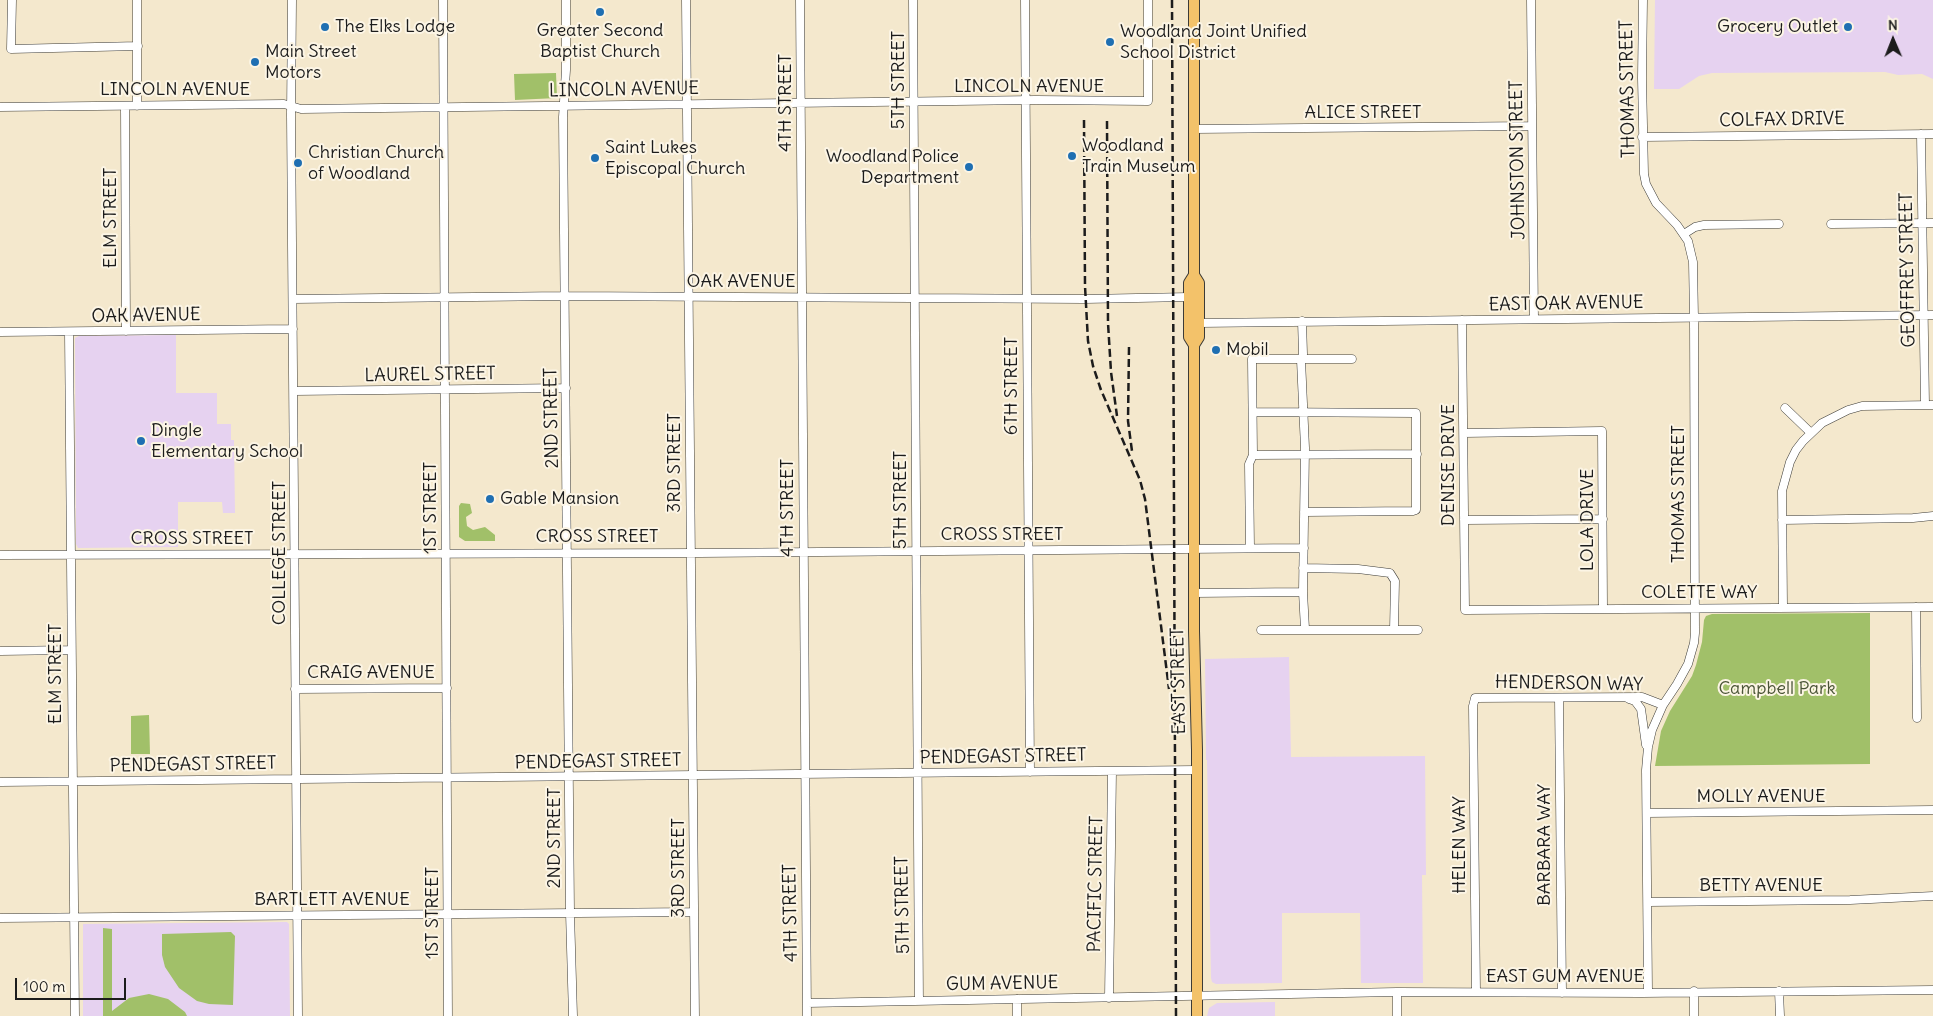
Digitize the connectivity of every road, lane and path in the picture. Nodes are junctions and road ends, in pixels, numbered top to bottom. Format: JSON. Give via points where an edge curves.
{"nodes":[{"id":1,"x":12,"y":0,"type":"edge"},
{"id":2,"x":137,"y":0,"type":"edge"},
{"id":3,"x":292,"y":0,"type":"edge"},
{"id":4,"x":443,"y":0,"type":"edge"},
{"id":5,"x":566,"y":0,"type":"edge"},
{"id":6,"x":686,"y":0,"type":"edge"},
{"id":7,"x":800,"y":0,"type":"edge"},
{"id":8,"x":914,"y":0,"type":"edge"},
{"id":9,"x":1025,"y":0,"type":"edge"},
{"id":10,"x":1148,"y":0,"type":"edge"},
{"id":11,"x":1194,"y":0,"type":"edge"},
{"id":12,"x":1531,"y":0,"type":"edge"},
{"id":13,"x":1643,"y":0,"type":"edge"},
{"id":14,"x":138,"y":46,"type":"junction"},
{"id":15,"x":1025,"y":101,"type":"junction"},
{"id":16,"x":914,"y":102,"type":"junction"},
{"id":17,"x":801,"y":103,"type":"junction"},
{"id":18,"x":687,"y":104,"type":"junction"},
{"id":19,"x":125,"y":106,"type":"junction"},
{"id":20,"x":137,"y":106,"type":"junction"},
{"id":21,"x":292,"y":106,"type":"junction"},
{"id":22,"x":564,"y":106,"type":"junction"},
{"id":23,"x":0,"y":107,"type":"edge"},
{"id":24,"x":444,"y":108,"type":"junction"},
{"id":25,"x":1532,"y":126,"type":"junction"},
{"id":26,"x":1194,"y":129,"type":"junction"},
{"id":27,"x":1922,"y":134,"type":"junction"},
{"id":28,"x":1933,"y":134,"type":"edge"},
{"id":29,"x":1642,"y":137,"type":"junction"},
{"id":30,"x":1922,"y":223,"type":"junction"},
{"id":31,"x":1933,"y":223,"type":"edge"},
{"id":32,"x":1779,"y":224,"type":"dead end"},
{"id":33,"x":1830,"y":224,"type":"dead end"},
{"id":34,"x":1684,"y":234,"type":"junction"},
{"id":35,"x":1194,"y":275,"type":"junction"},
{"id":36,"x":445,"y":296,"type":"junction"},
{"id":37,"x":565,"y":296,"type":"junction"},
{"id":38,"x":689,"y":297,"type":"junction"},
{"id":39,"x":1189,"y":297,"type":"junction"},
{"id":40,"x":293,"y":298,"type":"junction"},
{"id":41,"x":802,"y":298,"type":"junction"},
{"id":42,"x":915,"y":298,"type":"junction"},
{"id":43,"x":1027,"y":298,"type":"junction"},
{"id":44,"x":1923,"y":315,"type":"junction"},
{"id":45,"x":1933,"y":315,"type":"edge"},
{"id":46,"x":1694,"y":318,"type":"junction"},
{"id":47,"x":1534,"y":319,"type":"junction"},
{"id":48,"x":1462,"y":320,"type":"junction"},
{"id":49,"x":1199,"y":322,"type":"junction"},
{"id":50,"x":1302,"y":322,"type":"junction"},
{"id":51,"x":293,"y":328,"type":"junction"},
{"id":52,"x":126,"y":331,"type":"junction"},
{"id":53,"x":0,"y":332,"type":"edge"},
{"id":54,"x":69,"y":332,"type":"junction"},
{"id":55,"x":1194,"y":345,"type":"junction"},
{"id":56,"x":1352,"y":359,"type":"dead end"},
{"id":57,"x":1301,"y":360,"type":"junction"},
{"id":58,"x":566,"y":388,"type":"junction"},
{"id":59,"x":445,"y":390,"type":"junction"},
{"id":60,"x":294,"y":391,"type":"junction"},
{"id":61,"x":1929,"y":405,"type":"edge"},
{"id":62,"x":1784,"y":408,"type":"dead end"},
{"id":63,"x":1253,"y":412,"type":"junction"},
{"id":64,"x":1304,"y":412,"type":"junction"},
{"id":65,"x":1464,"y":433,"type":"junction"},
{"id":66,"x":1811,"y":433,"type":"junction"},
{"id":67,"x":1417,"y":454,"type":"junction"},
{"id":68,"x":1253,"y":455,"type":"junction"},
{"id":69,"x":1304,"y":455,"type":"junction"},
{"id":70,"x":1304,"y":512,"type":"junction"},
{"id":71,"x":1933,"y":516,"type":"edge"},
{"id":72,"x":1603,"y":519,"type":"junction"},
{"id":73,"x":1464,"y":520,"type":"junction"},
{"id":74,"x":1782,"y":520,"type":"junction"},
{"id":75,"x":1250,"y":548,"type":"junction"},
{"id":76,"x":1304,"y":548,"type":"junction"},
{"id":77,"x":1194,"y":549,"type":"junction"},
{"id":78,"x":916,"y":550,"type":"junction"},
{"id":79,"x":1028,"y":550,"type":"junction"},
{"id":80,"x":446,"y":552,"type":"junction"},
{"id":81,"x":568,"y":552,"type":"junction"},
{"id":82,"x":691,"y":552,"type":"junction"},
{"id":83,"x":803,"y":552,"type":"junction"},
{"id":84,"x":295,"y":554,"type":"junction"},
{"id":85,"x":0,"y":555,"type":"edge"},
{"id":86,"x":70,"y":555,"type":"junction"},
{"id":87,"x":1303,"y":568,"type":"junction"},
{"id":88,"x":1303,"y":592,"type":"junction"},
{"id":89,"x":1194,"y":594,"type":"junction"},
{"id":90,"x":1783,"y":607,"type":"junction"},
{"id":91,"x":1916,"y":607,"type":"junction"},
{"id":92,"x":1933,"y":607,"type":"edge"},
{"id":93,"x":1695,"y":608,"type":"junction"},
{"id":94,"x":1603,"y":609,"type":"junction"},
{"id":95,"x":1465,"y":610,"type":"joint"},
{"id":96,"x":1305,"y":629,"type":"junction"},
{"id":97,"x":1261,"y":630,"type":"dead end"},
{"id":98,"x":1394,"y":630,"type":"junction"},
{"id":99,"x":1418,"y":630,"type":"dead end"},
{"id":100,"x":71,"y":650,"type":"junction"},
{"id":101,"x":0,"y":651,"type":"edge"},
{"id":102,"x":448,"y":688,"type":"junction"},
{"id":103,"x":296,"y":689,"type":"junction"},
{"id":104,"x":1624,"y":697,"type":"junction"},
{"id":105,"x":1475,"y":698,"type":"joint"},
{"id":106,"x":1559,"y":698,"type":"junction"},
{"id":107,"x":1663,"y":705,"type":"junction"},
{"id":108,"x":1917,"y":718,"type":"dead end"},
{"id":109,"x":1647,"y":754,"type":"junction"},
{"id":110,"x":1197,"y":770,"type":"junction"},
{"id":111,"x":1112,"y":771,"type":"junction"},
{"id":112,"x":1030,"y":772,"type":"junction"},
{"id":113,"x":916,"y":773,"type":"junction"},
{"id":114,"x":805,"y":775,"type":"junction"},
{"id":115,"x":693,"y":776,"type":"junction"},
{"id":116,"x":570,"y":777,"type":"junction"},
{"id":117,"x":447,"y":778,"type":"junction"},
{"id":118,"x":296,"y":780,"type":"junction"},
{"id":119,"x":72,"y":781,"type":"junction"},
{"id":120,"x":0,"y":782,"type":"edge"},
{"id":121,"x":1933,"y":810,"type":"edge"},
{"id":122,"x":1647,"y":812,"type":"junction"},
{"id":123,"x":1933,"y":896,"type":"edge"},
{"id":124,"x":1648,"y":902,"type":"junction"},
{"id":125,"x":694,"y":912,"type":"junction"},
{"id":126,"x":570,"y":913,"type":"junction"},
{"id":127,"x":448,"y":914,"type":"junction"},
{"id":128,"x":297,"y":915,"type":"junction"},
{"id":129,"x":0,"y":918,"type":"edge"},
{"id":130,"x":73,"y":918,"type":"junction"},
{"id":131,"x":1933,"y":990,"type":"edge"},
{"id":132,"x":1694,"y":991,"type":"junction"},
{"id":133,"x":1779,"y":991,"type":"junction"},
{"id":134,"x":1397,"y":992,"type":"junction"},
{"id":135,"x":1476,"y":992,"type":"junction"},
{"id":136,"x":1648,"y":992,"type":"junction"},
{"id":137,"x":1562,"y":993,"type":"junction"},
{"id":138,"x":1197,"y":996,"type":"junction"},
{"id":139,"x":1109,"y":998,"type":"junction"},
{"id":140,"x":1017,"y":999,"type":"junction"},
{"id":141,"x":919,"y":1000,"type":"junction"},
{"id":142,"x":807,"y":1003,"type":"junction"},
{"id":143,"x":75,"y":1016,"type":"edge"},
{"id":144,"x":298,"y":1016,"type":"edge"},
{"id":145,"x":448,"y":1016,"type":"edge"},
{"id":146,"x":573,"y":1016,"type":"edge"},
{"id":147,"x":695,"y":1016,"type":"edge"},
{"id":148,"x":807,"y":1016,"type":"edge"},
{"id":149,"x":1017,"y":1016,"type":"edge"},
{"id":150,"x":1197,"y":1016,"type":"edge"},
{"id":151,"x":1397,"y":1016,"type":"edge"},
{"id":152,"x":1694,"y":1016,"type":"edge"},
{"id":153,"x":1780,"y":1016,"type":"edge"}],
"edges":[{"from":1,"to":14,"type":"street","via":[[12,49]]},
{"from":2,"to":14,"type":"street"},
{"from":3,"to":21,"type":"street","name":"COLLEGE STREET"},
{"from":4,"to":24,"type":"street","name":"1ST STREET"},
{"from":5,"to":22,"type":"street","name":"2ND STREET"},
{"from":6,"to":18,"type":"street","name":"3RD STREET"},
{"from":7,"to":17,"type":"street","name":"4TH STREET"},
{"from":8,"to":16,"type":"street","name":"5TH STREET"},
{"from":9,"to":15,"type":"street","name":"6TH STREET"},
{"from":10,"to":15,"type":"street","name":"LINCOLN AVENUE","via":[[1148,101]]},
{"from":11,"to":26,"type":"main road","name":"EAST STREET"},
{"from":12,"to":25,"type":"street","name":"JOHNSTON STREET"},
{"from":13,"to":29,"type":"street","name":"THOMAS STREET"},
{"from":14,"to":20,"type":"street"},
{"from":15,"to":16,"type":"street","name":"LINCOLN AVENUE"},
{"from":15,"to":43,"type":"street","name":"6TH STREET"},
{"from":16,"to":17,"type":"street","name":"LINCOLN AVENUE"},
{"from":16,"to":42,"type":"street","name":"5TH STREET"},
{"from":17,"to":18,"type":"street","name":"LINCOLN AVENUE"},
{"from":17,"to":41,"type":"street","name":"4TH STREET"},
{"from":18,"to":22,"type":"street","name":"LINCOLN AVENUE"},
{"from":18,"to":38,"type":"street","name":"3RD STREET"},
{"from":19,"to":20,"type":"street","name":"LINCOLN AVENUE"},
{"from":19,"to":23,"type":"street","name":"LINCOLN AVENUE"},
{"from":19,"to":52,"type":"street","name":"ELM STREET"},
{"from":20,"to":21,"type":"street","name":"LINCOLN AVENUE"},
{"from":21,"to":24,"type":"street","name":"LINCOLN AVENUE","via":[[300,109]]},
{"from":21,"to":40,"type":"street","name":"COLLEGE STREET"},
{"from":22,"to":24,"type":"street","name":"LINCOLN AVENUE"},
{"from":22,"to":37,"type":"street","name":"2ND STREET"},
{"from":24,"to":36,"type":"street","name":"1ST STREET"},
{"from":25,"to":26,"type":"street","name":"ALICE STREET"},
{"from":25,"to":47,"type":"street","name":"JOHNSTON STREET"},
{"from":26,"to":35,"type":"main road","name":"EAST STREET"},
{"from":27,"to":28,"type":"street","name":"COLFAX DRIVE"},
{"from":27,"to":29,"type":"street","name":"COLFAX DRIVE"},
{"from":27,"to":30,"type":"street","name":"GEOFFREY STREET"},
{"from":29,"to":34,"type":"street","name":"THOMAS STREET","via":[[1646,184],[1656,203]]},
{"from":30,"to":31,"type":"street"},
{"from":30,"to":33,"type":"street"},
{"from":30,"to":44,"type":"street","name":"GEOFFREY STREET"},
{"from":32,"to":34,"type":"street","via":[[1704,225]]},
{"from":34,"to":46,"type":"street","name":"THOMAS STREET","via":[[1693,262]]},
{"from":35,"to":39,"type":"main road","name":"EAST STREET","via":[[1189,283]]},
{"from":35,"to":49,"type":"main road","name":"EAST STREET","via":[[1199,283]]},
{"from":36,"to":37,"type":"street","name":"OAK AVENUE"},
{"from":36,"to":40,"type":"street","name":"OAK AVENUE"},
{"from":36,"to":59,"type":"street","name":"1ST STREET"},
{"from":37,"to":38,"type":"street","name":"OAK AVENUE"},
{"from":37,"to":58,"type":"street","name":"2ND STREET"},
{"from":38,"to":41,"type":"street","name":"OAK AVENUE"},
{"from":38,"to":82,"type":"street","name":"3RD STREET"},
{"from":39,"to":43,"type":"street","name":"OAK AVENUE"},
{"from":39,"to":55,"type":"main road","name":"EAST STREET","via":[[1189,337]]},
{"from":40,"to":51,"type":"street","name":"COLLEGE STREET"},
{"from":41,"to":42,"type":"street","name":"OAK AVENUE"},
{"from":41,"to":83,"type":"street","name":"4TH STREET"},
{"from":42,"to":43,"type":"street","name":"OAK AVENUE"},
{"from":42,"to":78,"type":"street","name":"5TH STREET"},
{"from":43,"to":79,"type":"street","name":"6TH STREET"},
{"from":44,"to":45,"type":"street","name":"EAST OAK AVENUE"},
{"from":44,"to":46,"type":"street","name":"EAST OAK AVENUE"},
{"from":44,"to":61,"type":"street","name":"GEOFFREY STREET"},
{"from":46,"to":47,"type":"street","name":"EAST OAK AVENUE"},
{"from":46,"to":93,"type":"street","name":"THOMAS STREET"},
{"from":47,"to":48,"type":"street","name":"EAST OAK AVENUE"},
{"from":48,"to":50,"type":"street","name":"EAST OAK AVENUE"},
{"from":48,"to":65,"type":"street","name":"DENISE DRIVE"},
{"from":49,"to":50,"type":"street","name":"EAST OAK AVENUE"},
{"from":49,"to":55,"type":"main road","name":"EAST STREET","via":[[1199,336]]},
{"from":50,"to":57,"type":"street"},
{"from":51,"to":52,"type":"street","name":"OAK AVENUE"},
{"from":51,"to":60,"type":"street","name":"COLLEGE STREET"},
{"from":52,"to":54,"type":"street","name":"OAK AVENUE"},
{"from":53,"to":54,"type":"street","name":"OAK AVENUE"},
{"from":54,"to":86,"type":"street","name":"ELM STREET"},
{"from":55,"to":77,"type":"main road","name":"EAST STREET"},
{"from":56,"to":57,"type":"street"},
{"from":57,"to":63,"type":"street","via":[[1252,359]]},
{"from":57,"to":64,"type":"street"},
{"from":58,"to":59,"type":"street","name":"LAUREL STREET"},
{"from":58,"to":81,"type":"street","name":"2ND STREET"},
{"from":59,"to":60,"type":"street","name":"LAUREL STREET"},
{"from":59,"to":80,"type":"street","name":"1ST STREET"},
{"from":60,"to":84,"type":"street","name":"COLLEGE STREET"},
{"from":61,"to":66,"type":"street","via":[[1862,406],[1835,415]]},
{"from":62,"to":66,"type":"street"},
{"from":63,"to":64,"type":"street"},
{"from":63,"to":68,"type":"street"},
{"from":64,"to":67,"type":"street","via":[[1416,413]]},
{"from":64,"to":69,"type":"street"},
{"from":65,"to":72,"type":"street","name":"LOLA DRIVE","via":[[1602,431]]},
{"from":65,"to":73,"type":"street","name":"DENISE DRIVE"},
{"from":66,"to":74,"type":"street","via":[[1790,462],[1782,491]]},
{"from":67,"to":69,"type":"street"},
{"from":67,"to":70,"type":"street","via":[[1417,507],[1413,512]]},
{"from":68,"to":69,"type":"street"},
{"from":68,"to":75,"type":"street","via":[[1249,464]]},
{"from":69,"to":70,"type":"street"},
{"from":70,"to":76,"type":"street"},
{"from":71,"to":74,"type":"street"},
{"from":72,"to":73,"type":"street"},
{"from":72,"to":94,"type":"street","name":"LOLA DRIVE"},
{"from":73,"to":95,"type":"street","name":"DENISE DRIVE"},
{"from":74,"to":90,"type":"street"},
{"from":75,"to":76,"type":"street","name":"CROSS STREET"},
{"from":75,"to":77,"type":"street","name":"CROSS STREET"},
{"from":76,"to":87,"type":"street"},
{"from":77,"to":79,"type":"street","name":"CROSS STREET"},
{"from":77,"to":89,"type":"main road","name":"EAST STREET"},
{"from":78,"to":79,"type":"street","name":"CROSS STREET"},
{"from":78,"to":83,"type":"street","name":"CROSS STREET"},
{"from":78,"to":113,"type":"street","name":"5TH STREET"},
{"from":79,"to":112,"type":"street","name":"6TH STREET"},
{"from":80,"to":81,"type":"street","name":"CROSS STREET"},
{"from":80,"to":84,"type":"street","name":"CROSS STREET"},
{"from":80,"to":102,"type":"street","name":"1ST STREET"},
{"from":81,"to":82,"type":"street","name":"CROSS STREET"},
{"from":81,"to":116,"type":"street","name":"2ND STREET"},
{"from":82,"to":83,"type":"street","name":"CROSS STREET"},
{"from":82,"to":115,"type":"street","name":"3RD STREET"},
{"from":83,"to":114,"type":"street","name":"4TH STREET"},
{"from":84,"to":86,"type":"street","name":"CROSS STREET"},
{"from":84,"to":103,"type":"street","name":"COLLEGE STREET"},
{"from":85,"to":86,"type":"street","name":"CROSS STREET"},
{"from":86,"to":100,"type":"street","name":"ELM STREET"},
{"from":87,"to":88,"type":"street"},
{"from":87,"to":98,"type":"street","via":[[1390,573],[1395,581]]},
{"from":88,"to":89,"type":"street"},
{"from":88,"to":96,"type":"street"},
{"from":89,"to":110,"type":"main road","name":"EAST STREET"},
{"from":90,"to":91,"type":"street","name":"COLETTE WAY"},
{"from":90,"to":93,"type":"street","name":"COLETTE WAY"},
{"from":91,"to":92,"type":"street","name":"COLETTE WAY"},
{"from":91,"to":108,"type":"street"},
{"from":93,"to":94,"type":"street","name":"COLETTE WAY"},
{"from":93,"to":107,"type":"street","name":"THOMAS STREET","via":[[1692,654]]},
{"from":94,"to":95,"type":"street","name":"COLETTE WAY"},
{"from":96,"to":97,"type":"street"},
{"from":96,"to":98,"type":"street"},
{"from":98,"to":99,"type":"street"},
{"from":100,"to":101,"type":"street"},
{"from":100,"to":119,"type":"street","name":"ELM STREET"},
{"from":102,"to":103,"type":"street","name":"CRAIG AVENUE"},
{"from":102,"to":117,"type":"street","name":"1ST STREET"},
{"from":103,"to":118,"type":"street","name":"COLLEGE STREET"},
{"from":104,"to":106,"type":"street","name":"HENDERSON WAY"},
{"from":104,"to":107,"type":"street","name":"HENDERSON WAY","via":[[1642,697]]},
{"from":104,"to":109,"type":"street","via":[[1635,701],[1641,709]]},
{"from":105,"to":106,"type":"street","name":"HENDERSON WAY"},
{"from":105,"to":135,"type":"street","name":"HELEN WAY"},
{"from":106,"to":137,"type":"street","name":"BARBARA WAY"},
{"from":107,"to":109,"type":"street","name":"THOMAS STREET","via":[[1652,730]]},
{"from":109,"to":122,"type":"street","name":"THOMAS STREET"},
{"from":110,"to":111,"type":"street","name":"PENDEGAST STREET"},
{"from":110,"to":138,"type":"main road","name":"EAST STREET"},
{"from":111,"to":112,"type":"street","name":"PENDEGAST STREET"},
{"from":111,"to":139,"type":"street","name":"PACIFIC STREET"},
{"from":112,"to":113,"type":"street","name":"PENDEGAST STREET"},
{"from":113,"to":114,"type":"street","name":"PENDEGAST STREET"},
{"from":113,"to":141,"type":"street","name":"5TH STREET"},
{"from":114,"to":115,"type":"street","name":"PENDEGAST STREET"},
{"from":114,"to":142,"type":"street","name":"4TH STREET"},
{"from":115,"to":116,"type":"street","name":"PENDEGAST STREET"},
{"from":115,"to":125,"type":"street","name":"3RD STREET"},
{"from":116,"to":117,"type":"street","name":"PENDEGAST STREET"},
{"from":116,"to":126,"type":"street","name":"2ND STREET"},
{"from":117,"to":118,"type":"street","name":"PENDEGAST STREET"},
{"from":117,"to":127,"type":"street","name":"1ST STREET"},
{"from":118,"to":119,"type":"street","name":"PENDEGAST STREET"},
{"from":118,"to":128,"type":"street","name":"COLLEGE STREET"},
{"from":119,"to":120,"type":"street","name":"PENDEGAST STREET"},
{"from":119,"to":130,"type":"street","name":"ELM STREET"},
{"from":121,"to":122,"type":"street","name":"MOLLY AVENUE"},
{"from":122,"to":124,"type":"street","name":"THOMAS STREET"},
{"from":123,"to":124,"type":"street","name":"BETTY AVENUE"},
{"from":124,"to":136,"type":"street","name":"THOMAS STREET"},
{"from":125,"to":126,"type":"street","name":"BARTLETT AVENUE"},
{"from":125,"to":147,"type":"street","name":"3RD STREET"},
{"from":126,"to":127,"type":"street","name":"BARTLETT AVENUE"},
{"from":126,"to":146,"type":"street","name":"2ND STREET"},
{"from":127,"to":128,"type":"street","name":"BARTLETT AVENUE"},
{"from":127,"to":145,"type":"street","name":"1ST STREET"},
{"from":128,"to":130,"type":"street","name":"BARTLETT AVENUE"},
{"from":128,"to":144,"type":"street","name":"COLLEGE STREET"},
{"from":129,"to":130,"type":"street","name":"BARTLETT AVENUE"},
{"from":130,"to":143,"type":"street","name":"ELM STREET"},
{"from":131,"to":133,"type":"street","name":"EAST GUM AVENUE"},
{"from":132,"to":133,"type":"street","name":"EAST GUM AVENUE"},
{"from":132,"to":136,"type":"street","name":"EAST GUM AVENUE"},
{"from":132,"to":152,"type":"street"},
{"from":133,"to":153,"type":"street"},
{"from":134,"to":135,"type":"street","name":"EAST GUM AVENUE"},
{"from":134,"to":138,"type":"street","name":"EAST GUM AVENUE"},
{"from":134,"to":151,"type":"street"},
{"from":135,"to":137,"type":"street","name":"EAST GUM AVENUE"},
{"from":136,"to":137,"type":"street","name":"EAST GUM AVENUE"},
{"from":138,"to":139,"type":"street","name":"GUM AVENUE"},
{"from":138,"to":150,"type":"main road","name":"EAST STREET"},
{"from":139,"to":140,"type":"street","name":"GUM AVENUE"},
{"from":140,"to":141,"type":"street","name":"GUM AVENUE"},
{"from":140,"to":149,"type":"street"},
{"from":141,"to":142,"type":"street","name":"GUM AVENUE"},
{"from":142,"to":148,"type":"street","name":"4TH STREET"}]}
